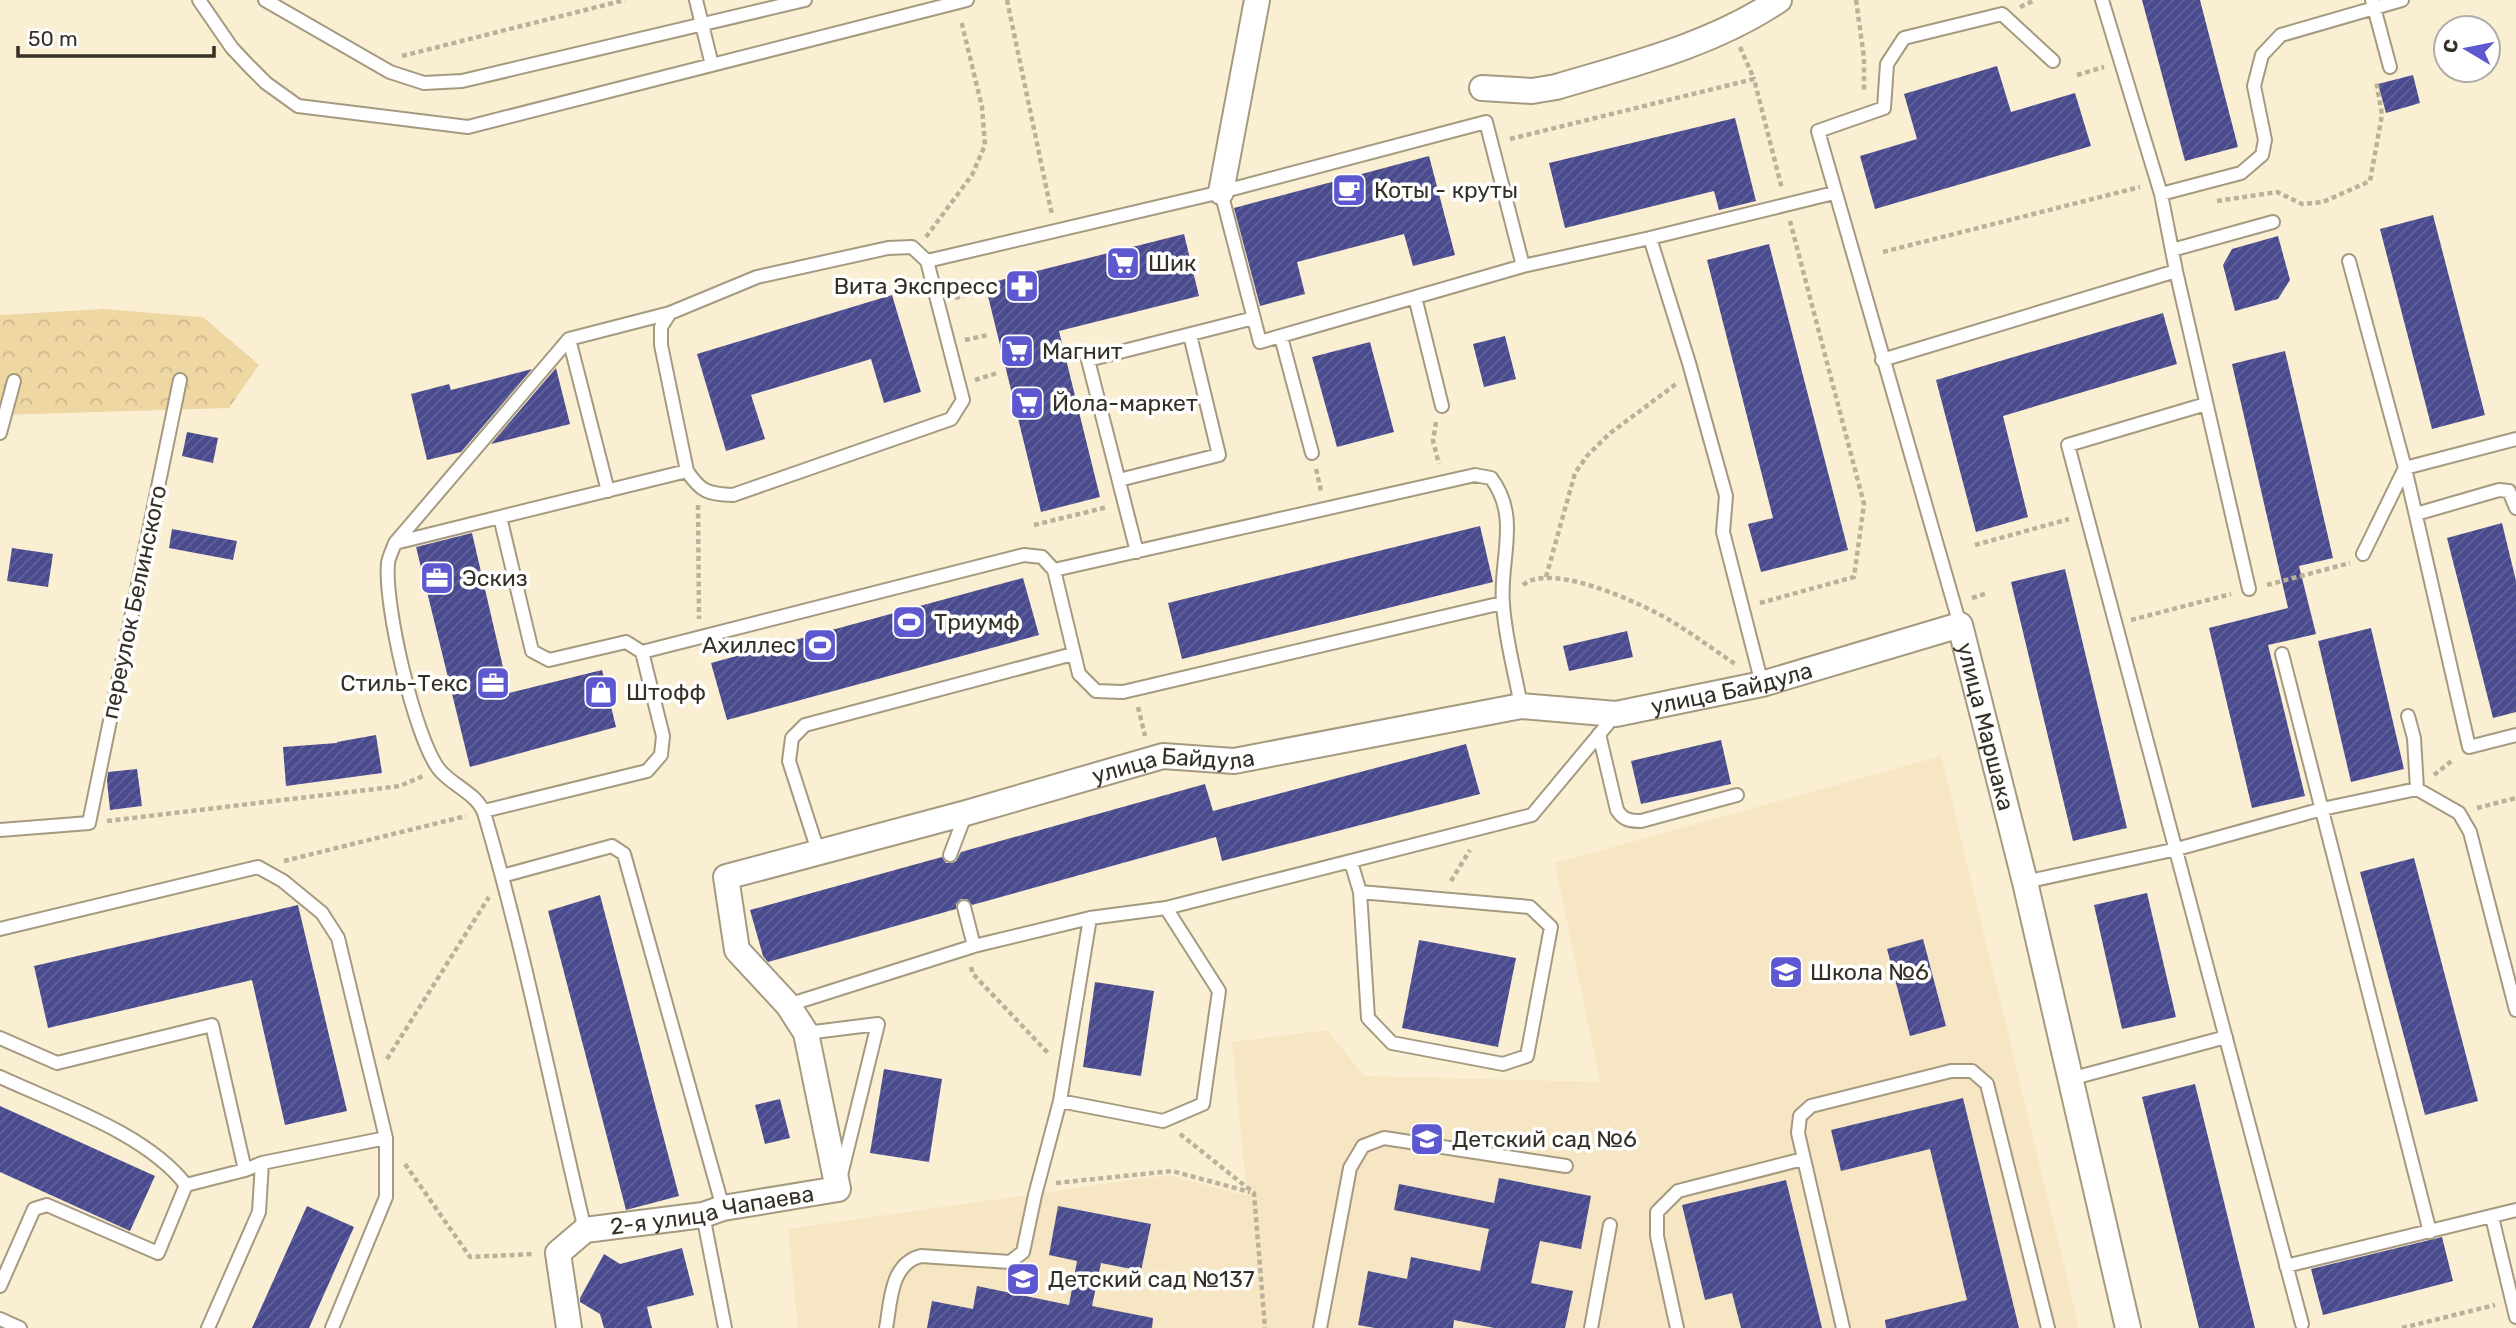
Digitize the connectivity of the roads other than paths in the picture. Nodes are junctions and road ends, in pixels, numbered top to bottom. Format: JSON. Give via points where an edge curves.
{"nodes":[{"id":1,"x":199,"y":0,"type":"edge"},
{"id":2,"x":257,"y":0,"type":"edge"},
{"id":3,"x":266,"y":0,"type":"edge"},
{"id":4,"x":696,"y":0,"type":"edge"},
{"id":5,"x":805,"y":0,"type":"edge"},
{"id":6,"x":1257,"y":0,"type":"edge"},
{"id":7,"x":1779,"y":0,"type":"edge"},
{"id":8,"x":2102,"y":0,"type":"edge"},
{"id":9,"x":2402,"y":0,"type":"edge"},
{"id":10,"x":962,"y":1,"type":"edge"},
{"id":11,"x":2373,"y":4,"type":"edge"},
{"id":12,"x":702,"y":25,"type":"junction"},
{"id":13,"x":2053,"y":61,"type":"dead end"},
{"id":14,"x":712,"y":65,"type":"junction"},
{"id":15,"x":2390,"y":67,"type":"road end"},
{"id":16,"x":1482,"y":88,"type":"dead end"},
{"id":17,"x":2159,"y":188,"type":"junction"},
{"id":18,"x":1221,"y":192,"type":"junction"},
{"id":19,"x":1834,"y":193,"type":"junction"},
{"id":20,"x":2273,"y":222,"type":"dead end"},
{"id":21,"x":1650,"y":238,"type":"junction"},
{"id":22,"x":2172,"y":250,"type":"junction"},
{"id":23,"x":927,"y":261,"type":"junction"},
{"id":24,"x":2349,"y":261,"type":"dead end"},
{"id":25,"x":1522,"y":266,"type":"junction"},
{"id":26,"x":2176,"y":271,"type":"junction"},
{"id":27,"x":1415,"y":298,"type":"junction"},
{"id":28,"x":670,"y":313,"type":"junction"},
{"id":29,"x":1254,"y":318,"type":"junction"},
{"id":30,"x":1189,"y":335,"type":"junction"},
{"id":31,"x":1282,"y":337,"type":"junction"},
{"id":32,"x":569,"y":339,"type":"junction"},
{"id":33,"x":1882,"y":360,"type":"junction"},
{"id":34,"x":180,"y":380,"type":"dead end"},
{"id":35,"x":14,"y":381,"type":"dead end"},
{"id":36,"x":2206,"y":404,"type":"junction"},
{"id":37,"x":1442,"y":406,"type":"road end"},
{"id":38,"x":0,"y":433,"type":"edge"},
{"id":39,"x":2516,"y":439,"type":"edge"},
{"id":40,"x":1312,"y":453,"type":"road end"},
{"id":41,"x":2406,"y":468,"type":"junction"},
{"id":42,"x":687,"y":471,"type":"junction"},
{"id":43,"x":1119,"y":480,"type":"junction"},
{"id":44,"x":608,"y":491,"type":"junction"},
{"id":45,"x":2516,"y":508,"type":"edge"},
{"id":46,"x":2416,"y":514,"type":"junction"},
{"id":47,"x":500,"y":517,"type":"junction"},
{"id":48,"x":395,"y":543,"type":"junction"},
{"id":49,"x":1137,"y":552,"type":"junction"},
{"id":50,"x":2363,"y":554,"type":"road end"},
{"id":51,"x":1054,"y":570,"type":"junction"},
{"id":52,"x":2249,"y":589,"type":"road end"},
{"id":53,"x":1502,"y":603,"type":"junction"},
{"id":54,"x":1960,"y":625,"type":"junction"},
{"id":55,"x":642,"y":652,"type":"junction"},
{"id":56,"x":2282,"y":653,"type":"dead end"},
{"id":57,"x":1073,"y":654,"type":"junction"},
{"id":58,"x":1762,"y":684,"type":"junction"},
{"id":59,"x":1521,"y":706,"type":"junction"},
{"id":60,"x":1616,"y":714,"type":"junction"},
{"id":61,"x":2408,"y":716,"type":"dead end"},
{"id":62,"x":1599,"y":734,"type":"junction"},
{"id":63,"x":2516,"y":735,"type":"edge"},
{"id":64,"x":2417,"y":789,"type":"junction"},
{"id":65,"x":1737,"y":795,"type":"dead end"},
{"id":66,"x":2322,"y":810,"type":"junction"},
{"id":67,"x":484,"y":811,"type":"junction"},
{"id":68,"x":966,"y":813,"type":"junction"},
{"id":69,"x":0,"y":830,"type":"edge"},
{"id":70,"x":2177,"y":849,"type":"junction"},
{"id":71,"x":818,"y":851,"type":"junction"},
{"id":72,"x":950,"y":855,"type":"dead end"},
{"id":73,"x":1351,"y":862,"type":"junction"},
{"id":74,"x":502,"y":876,"type":"junction"},
{"id":75,"x":2025,"y":882,"type":"junction"},
{"id":76,"x":1360,"y":892,"type":"junction"},
{"id":77,"x":964,"y":907,"type":"dead end"},
{"id":78,"x":1166,"y":908,"type":"junction"},
{"id":79,"x":1090,"y":918,"type":"junction"},
{"id":80,"x":0,"y":929,"type":"edge"},
{"id":81,"x":971,"y":947,"type":"junction"},
{"id":82,"x":788,"y":1005,"type":"junction"},
{"id":83,"x":2516,"y":1010,"type":"edge"},
{"id":84,"x":806,"y":1033,"type":"junction"},
{"id":85,"x":2226,"y":1037,"type":"junction"},
{"id":86,"x":0,"y":1038,"type":"edge"},
{"id":87,"x":0,"y":1077,"type":"edge"},
{"id":88,"x":2070,"y":1079,"type":"junction"},
{"id":89,"x":1060,"y":1101,"type":"junction"},
{"id":90,"x":386,"y":1138,"type":"junction"},
{"id":91,"x":1803,"y":1159,"type":"junction"},
{"id":92,"x":262,"y":1163,"type":"junction"},
{"id":93,"x":1566,"y":1166,"type":"dead end"},
{"id":94,"x":245,"y":1170,"type":"junction"},
{"id":95,"x":186,"y":1185,"type":"junction"},
{"id":96,"x":838,"y":1189,"type":"junction"},
{"id":97,"x":2516,"y":1210,"type":"edge"},
{"id":98,"x":713,"y":1212,"type":"junction"},
{"id":99,"x":2492,"y":1217,"type":"junction"},
{"id":100,"x":1610,"y":1225,"type":"dead end"},
{"id":101,"x":584,"y":1230,"type":"junction"},
{"id":102,"x":2430,"y":1231,"type":"junction"},
{"id":103,"x":2286,"y":1266,"type":"junction"},
{"id":104,"x":0,"y":1286,"type":"edge"},
{"id":105,"x":2516,"y":1317,"type":"edge"},
{"id":106,"x":0,"y":1319,"type":"edge"},
{"id":107,"x":2302,"y":1324,"type":"dead end"},
{"id":108,"x":20,"y":1328,"type":"edge"},
{"id":109,"x":208,"y":1328,"type":"edge"},
{"id":110,"x":332,"y":1328,"type":"edge"},
{"id":111,"x":569,"y":1328,"type":"edge"},
{"id":112,"x":725,"y":1328,"type":"edge"},
{"id":113,"x":886,"y":1328,"type":"edge"},
{"id":114,"x":1320,"y":1328,"type":"edge"},
{"id":115,"x":1591,"y":1328,"type":"edge"},
{"id":116,"x":1676,"y":1328,"type":"edge"},
{"id":117,"x":1843,"y":1328,"type":"edge"},
{"id":118,"x":2048,"y":1328,"type":"edge"},
{"id":119,"x":2128,"y":1328,"type":"edge"}],
"edges":[{"from":1,"to":14,"type":"lane","via":[[232,48],[298,106],[468,127]]},
{"from":2,"to":3,"type":"lane"},
{"from":3,"to":12,"type":"lane","via":[[390,72],[424,83],[462,81]]},
{"from":4,"to":12,"type":"lane"},
{"from":5,"to":12,"type":"lane"},
{"from":6,"to":18,"type":"street"},
{"from":7,"to":16,"type":"street","via":[[1702,41],[1556,87],[1532,91]]},
{"from":8,"to":17,"type":"lane"},
{"from":9,"to":11,"type":"lane"},
{"from":10,"to":14,"type":"lane"},
{"from":11,"to":15,"type":"lane"},
{"from":11,"to":17,"type":"lane","via":[[2281,35],[2262,55],[2254,86],[2265,140],[2262,155],[2241,173]]},
{"from":12,"to":14,"type":"lane"},
{"from":13,"to":19,"type":"lane","name":"улица Маршака","via":[[2002,14],[1904,38],[1887,64],[1884,108],[1818,131]]},
{"from":17,"to":22,"type":"lane"},
{"from":18,"to":23,"type":"lane"},
{"from":18,"to":25,"type":"lane","via":[[1486,122]]},
{"from":18,"to":29,"type":"lane"},
{"from":19,"to":21,"type":"lane"},
{"from":19,"to":33,"type":"lane","name":"улица Маршака"},
{"from":20,"to":22,"type":"lane"},
{"from":21,"to":25,"type":"lane"},
{"from":21,"to":58,"type":"lane","via":[[1727,496],[1723,533]]},
{"from":22,"to":26,"type":"lane"},
{"from":23,"to":28,"type":"lane","via":[[912,247],[888,247],[757,277]]},
{"from":23,"to":42,"type":"lane","via":[[963,400],[951,419],[733,495],[698,487]]},
{"from":24,"to":41,"type":"lane"},
{"from":25,"to":27,"type":"lane"},
{"from":26,"to":33,"type":"lane"},
{"from":26,"to":36,"type":"lane"},
{"from":27,"to":31,"type":"lane"},
{"from":27,"to":37,"type":"lane"},
{"from":28,"to":32,"type":"lane"},
{"from":28,"to":42,"type":"lane","via":[[661,327],[661,345]]},
{"from":29,"to":30,"type":"lane"},
{"from":29,"to":31,"type":"lane","via":[[1260,342]]},
{"from":30,"to":43,"type":"lane","via":[[1088,360]]},
{"from":30,"to":43,"type":"lane","via":[[1220,455]]},
{"from":31,"to":40,"type":"lane"},
{"from":32,"to":44,"type":"lane"},
{"from":32,"to":48,"type":"lane"},
{"from":33,"to":54,"type":"lane","name":"улица Маршака"},
{"from":34,"to":69,"type":"lane","name":"переулок Белинского","via":[[89,823]]},
{"from":35,"to":38,"type":"lane"},
{"from":36,"to":52,"type":"lane"},
{"from":36,"to":70,"type":"lane","via":[[2068,445]]},
{"from":39,"to":41,"type":"lane"},
{"from":41,"to":46,"type":"lane"},
{"from":41,"to":50,"type":"lane"},
{"from":42,"to":44,"type":"lane"},
{"from":43,"to":49,"type":"lane"},
{"from":44,"to":47,"type":"lane"},
{"from":45,"to":46,"type":"lane","via":[[2509,491],[2500,491]]},
{"from":46,"to":63,"type":"lane","via":[[2469,747]]},
{"from":47,"to":48,"type":"lane"},
{"from":47,"to":55,"type":"lane","via":[[533,651],[549,660],[625,642]]},
{"from":48,"to":67,"type":"lane","via":[[388,562],[392,621],[422,740],[439,769]]},
{"from":49,"to":51,"type":"lane"},
{"from":49,"to":53,"type":"lane","via":[[1475,475],[1491,478],[1502,493],[1508,530]]},
{"from":51,"to":55,"type":"lane","via":[[1042,557],[1024,555]]},
{"from":51,"to":57,"type":"lane"},
{"from":53,"to":57,"type":"lane","via":[[1124,692],[1096,691],[1079,674]]},
{"from":53,"to":59,"type":"lane"},
{"from":54,"to":58,"type":"street","name":"улица Байдула"},
{"from":54,"to":75,"type":"street","name":"улица Маршака"},
{"from":55,"to":67,"type":"lane","via":[[663,736],[661,755],[647,771]]},
{"from":56,"to":66,"type":"lane"},
{"from":57,"to":71,"type":"lane","via":[[805,725],[792,738],[789,761]]},
{"from":58,"to":60,"type":"street","name":"улица Байдула"},
{"from":59,"to":60,"type":"street","name":"улица Байдула"},
{"from":59,"to":68,"type":"street","name":"улица Байдула","via":[[1234,761],[1163,756]]},
{"from":60,"to":62,"type":"lane"},
{"from":61,"to":64,"type":"lane"},
{"from":62,"to":65,"type":"lane","via":[[1621,817],[1641,821]]},
{"from":62,"to":73,"type":"lane","via":[[1532,815]]},
{"from":64,"to":66,"type":"lane"},
{"from":64,"to":83,"type":"lane","via":[[2459,813],[2470,832]]},
{"from":66,"to":70,"type":"lane"},
{"from":66,"to":102,"type":"lane"},
{"from":67,"to":74,"type":"lane"},
{"from":68,"to":71,"type":"street","name":"улица Байдула"},
{"from":68,"to":72,"type":"lane"},
{"from":70,"to":75,"type":"lane"},
{"from":70,"to":85,"type":"lane"},
{"from":71,"to":82,"type":"street","name":"улица Байдула","via":[[726,877],[737,950]]},
{"from":73,"to":76,"type":"lane"},
{"from":73,"to":78,"type":"lane"},
{"from":74,"to":98,"type":"lane","via":[[612,846],[624,854]]},
{"from":74,"to":101,"type":"lane"},
{"from":75,"to":88,"type":"street","name":"улица Маршака"},
{"from":76,"to":76,"type":"lane","via":[[1368,1018],[1392,1043],[1503,1064],[1527,1056],[1551,927],[1530,908]]},
{"from":77,"to":81,"type":"lane"},
{"from":78,"to":79,"type":"lane"},
{"from":78,"to":89,"type":"lane","via":[[1219,991],[1203,1104],[1163,1121]]},
{"from":79,"to":81,"type":"lane"},
{"from":79,"to":89,"type":"lane"},
{"from":80,"to":90,"type":"lane","via":[[258,867],[322,913],[338,938]]},
{"from":81,"to":82,"type":"lane"},
{"from":82,"to":84,"type":"street","name":"улица Байдула"},
{"from":84,"to":96,"type":"street","name":"улица Байдула"},
{"from":84,"to":96,"type":"lane","via":[[878,1024]]},
{"from":85,"to":88,"type":"lane"},
{"from":85,"to":103,"type":"lane"},
{"from":86,"to":94,"type":"lane","via":[[57,1063],[212,1025]]},
{"from":87,"to":95,"type":"lane","via":[[136,1139],[175,1170]]},
{"from":88,"to":119,"type":"street","name":"улица Маршака"},
{"from":89,"to":113,"type":"lane","via":[[1023,1252],[1010,1262],[921,1256],[908,1260],[896,1274]]},
{"from":90,"to":92,"type":"lane"},
{"from":90,"to":110,"type":"lane","via":[[386,1197]]},
{"from":91,"to":116,"type":"lane","via":[[1678,1191],[1657,1213],[1657,1236]]},
{"from":91,"to":117,"type":"lane"},
{"from":91,"to":118,"type":"lane","via":[[1800,1116],[1811,1106],[1951,1071],[1972,1071],[1987,1084]]},
{"from":92,"to":94,"type":"lane"},
{"from":92,"to":109,"type":"lane","via":[[259,1212]]},
{"from":93,"to":114,"type":"lane","via":[[1384,1138],[1363,1146],[1350,1168]]},
{"from":94,"to":95,"type":"lane"},
{"from":95,"to":104,"type":"lane","via":[[158,1253],[47,1205],[34,1209]]},
{"from":96,"to":98,"type":"street","name":"2-я улица Чапаева"},
{"from":97,"to":99,"type":"lane"},
{"from":98,"to":101,"type":"street","name":"2-я улица Чапаева"},
{"from":98,"to":112,"type":"lane"},
{"from":99,"to":102,"type":"lane"},
{"from":99,"to":105,"type":"lane"},
{"from":100,"to":115,"type":"lane"},
{"from":101,"to":111,"type":"street","via":[[558,1253]]},
{"from":102,"to":103,"type":"lane"},
{"from":103,"to":107,"type":"lane"},
{"from":106,"to":108,"type":"lane"}]}
